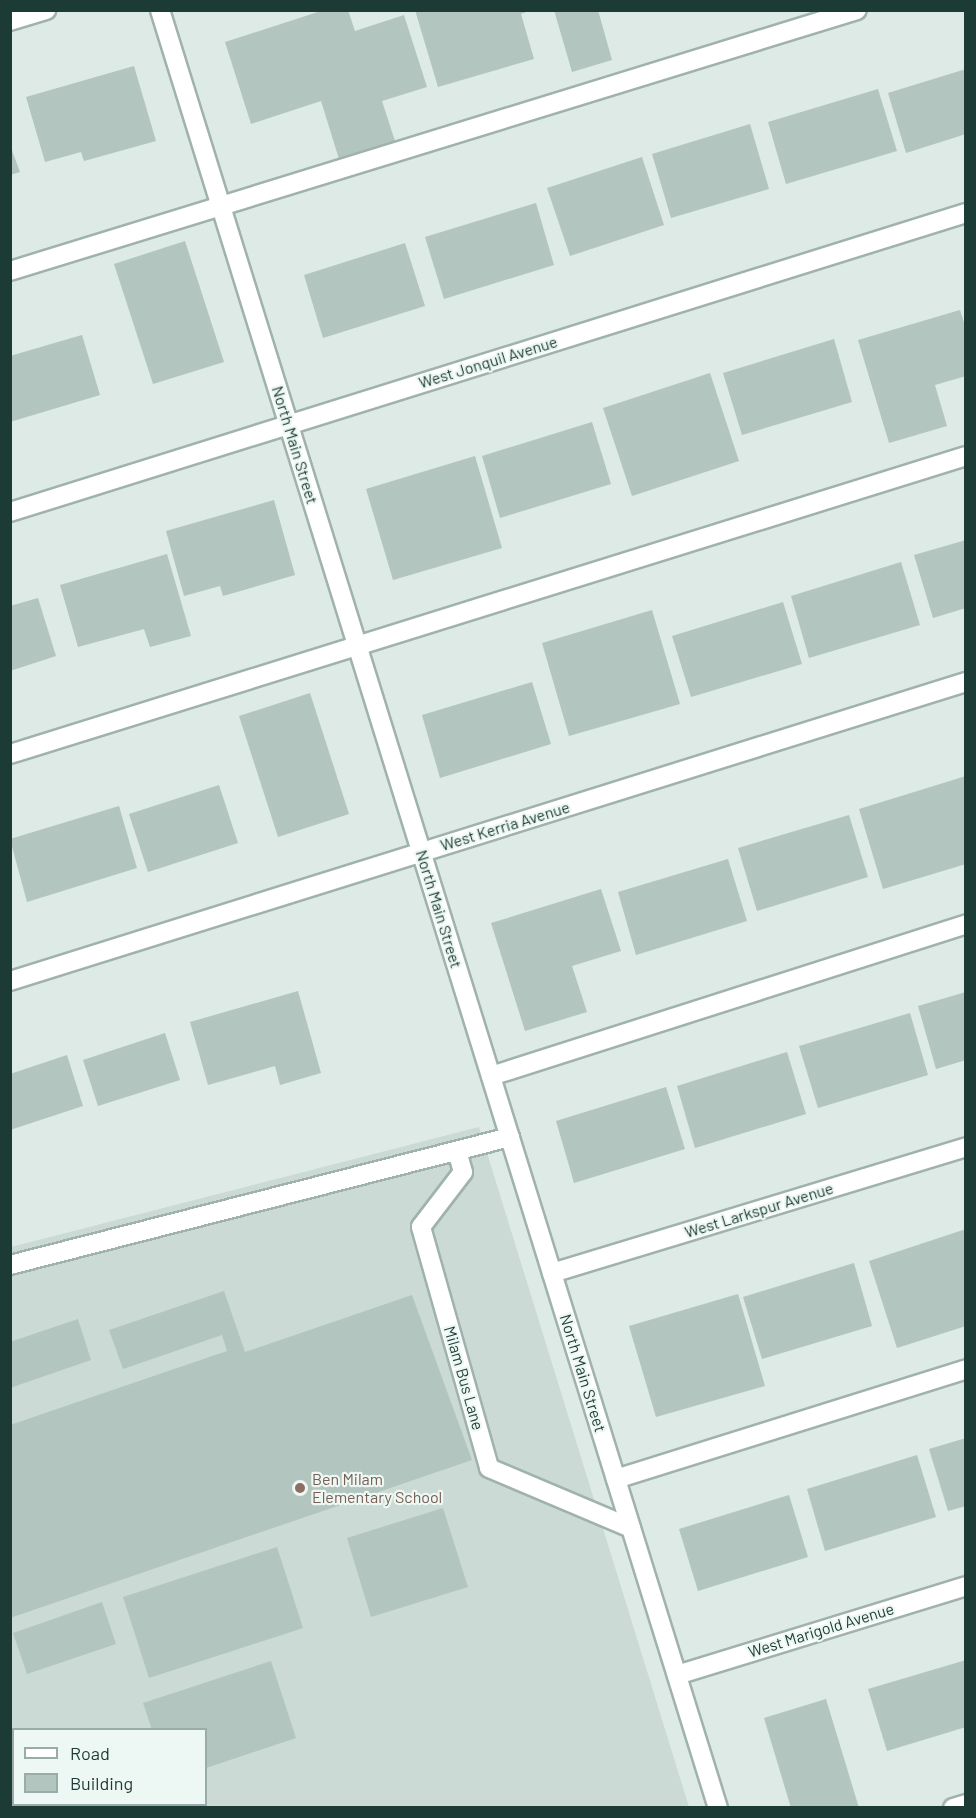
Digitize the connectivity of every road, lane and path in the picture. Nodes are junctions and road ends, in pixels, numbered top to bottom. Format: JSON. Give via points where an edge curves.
{"nodes":[{"id":1,"x":46,"y":10,"type":"edge"},
{"id":2,"x":160,"y":10,"type":"edge"},
{"id":3,"x":857,"y":10,"type":"edge"},
{"id":4,"x":10,"y":21,"type":"edge"},
{"id":5,"x":221,"y":207,"type":"junction"},
{"id":6,"x":966,"y":213,"type":"edge"},
{"id":7,"x":10,"y":271,"type":"edge"},
{"id":8,"x":289,"y":425,"type":"junction"},
{"id":9,"x":966,"y":456,"type":"edge"},
{"id":10,"x":10,"y":512,"type":"edge"},
{"id":11,"x":357,"y":646,"type":"junction"},
{"id":12,"x":966,"y":682,"type":"edge"},
{"id":13,"x":10,"y":754,"type":"edge"},
{"id":14,"x":421,"y":853,"type":"junction"},
{"id":15,"x":966,"y":924,"type":"edge"},
{"id":16,"x":10,"y":981,"type":"edge"},
{"id":17,"x":491,"y":1076,"type":"junction"},
{"id":18,"x":510,"y":1137,"type":"junction"},
{"id":19,"x":966,"y":1147,"type":"edge"},
{"id":20,"x":457,"y":1151,"type":"junction"},
{"id":21,"x":10,"y":1264,"type":"edge"},
{"id":22,"x":552,"y":1274,"type":"junction"},
{"id":23,"x":966,"y":1369,"type":"edge"},
{"id":24,"x":616,"y":1479,"type":"junction"},
{"id":25,"x":631,"y":1528,"type":"junction"},
{"id":26,"x":966,"y":1586,"type":"edge"},
{"id":27,"x":677,"y":1675,"type":"junction"},
{"id":28,"x":966,"y":1804,"type":"edge"},
{"id":29,"x":718,"y":1808,"type":"edge"},
{"id":30,"x":953,"y":1808,"type":"edge"}],
"edges":[{"from":1,"to":4,"type":"street"},
{"from":2,"to":5,"type":"street","name":"North Main Street"},
{"from":3,"to":5,"type":"street"},
{"from":5,"to":7,"type":"street"},
{"from":5,"to":8,"type":"street","name":"North Main Street"},
{"from":6,"to":8,"type":"street","name":"West Jonquil Avenue"},
{"from":8,"to":10,"type":"street","name":"West Jonquil Avenue"},
{"from":8,"to":11,"type":"street","name":"North Main Street"},
{"from":9,"to":11,"type":"street"},
{"from":11,"to":13,"type":"street"},
{"from":11,"to":14,"type":"street","name":"North Main Street"},
{"from":12,"to":14,"type":"street","name":"West Kerria Avenue"},
{"from":14,"to":16,"type":"street","name":"West Kerria Avenue"},
{"from":14,"to":17,"type":"street","name":"North Main Street"},
{"from":15,"to":17,"type":"street"},
{"from":17,"to":18,"type":"street","name":"North Main Street"},
{"from":18,"to":20,"type":"street"},
{"from":18,"to":22,"type":"street","name":"North Main Street"},
{"from":19,"to":22,"type":"street","name":"West Larkspur Avenue"},
{"from":20,"to":21,"type":"street"},
{"from":20,"to":25,"type":"street","name":"Milam Bus Lane","via":[[463,1172],[421,1227],[489,1468]]},
{"from":22,"to":24,"type":"street","name":"North Main Street"},
{"from":23,"to":24,"type":"street"},
{"from":24,"to":25,"type":"street","name":"North Main Street"},
{"from":25,"to":27,"type":"street","name":"North Main Street"},
{"from":26,"to":27,"type":"street","name":"West Marigold Avenue"},
{"from":27,"to":29,"type":"street","name":"North Main Street"},
{"from":28,"to":30,"type":"street"}]}
